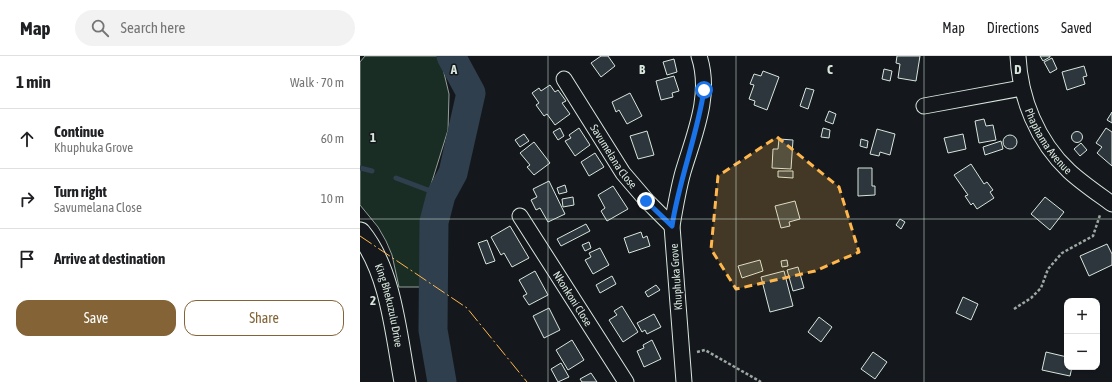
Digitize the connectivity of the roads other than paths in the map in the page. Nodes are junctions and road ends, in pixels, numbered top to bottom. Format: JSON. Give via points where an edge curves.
{"nodes":[{"id":1,"x":699,"y":56,"type":"edge"},
{"id":2,"x":1018,"y":56,"type":"edge"},
{"id":3,"x":564,"y":79,"type":"dead end"},
{"id":4,"x":1022,"y":88,"type":"junction"},
{"id":5,"x":924,"y":106,"type":"dead end"},
{"id":6,"x":1109,"y":208,"type":"edge"},
{"id":7,"x":520,"y":216,"type":"dead end"},
{"id":8,"x":672,"y":226,"type":"junction"},
{"id":9,"x":360,"y":233,"type":"edge"},
{"id":10,"x":405,"y":382,"type":"edge"},
{"id":11,"x":626,"y":382,"type":"edge"},
{"id":12,"x":684,"y":382,"type":"edge"}],
"edges":[{"from":1,"to":8,"type":"street","name":"Khuphuka Grove","via":[[704,76],[704,95],[676,201]]},
{"from":2,"to":4,"type":"street","name":"Phaphama Avenue"},
{"from":3,"to":8,"type":"street","name":"Savumelana Close","via":[[623,173],[646,201]]},
{"from":4,"to":5,"type":"street"},
{"from":4,"to":6,"type":"street","name":"Phaphama Avenue","via":[[1033,119],[1050,149],[1068,170]]},
{"from":7,"to":11,"type":"street","name":"Nkonkoni Close"},
{"from":8,"to":12,"type":"street","name":"Khuphuka Grove"},
{"from":9,"to":10,"type":"street","name":"King Bhekuzulu Drive","via":[[377,260],[384,280]]}]}
